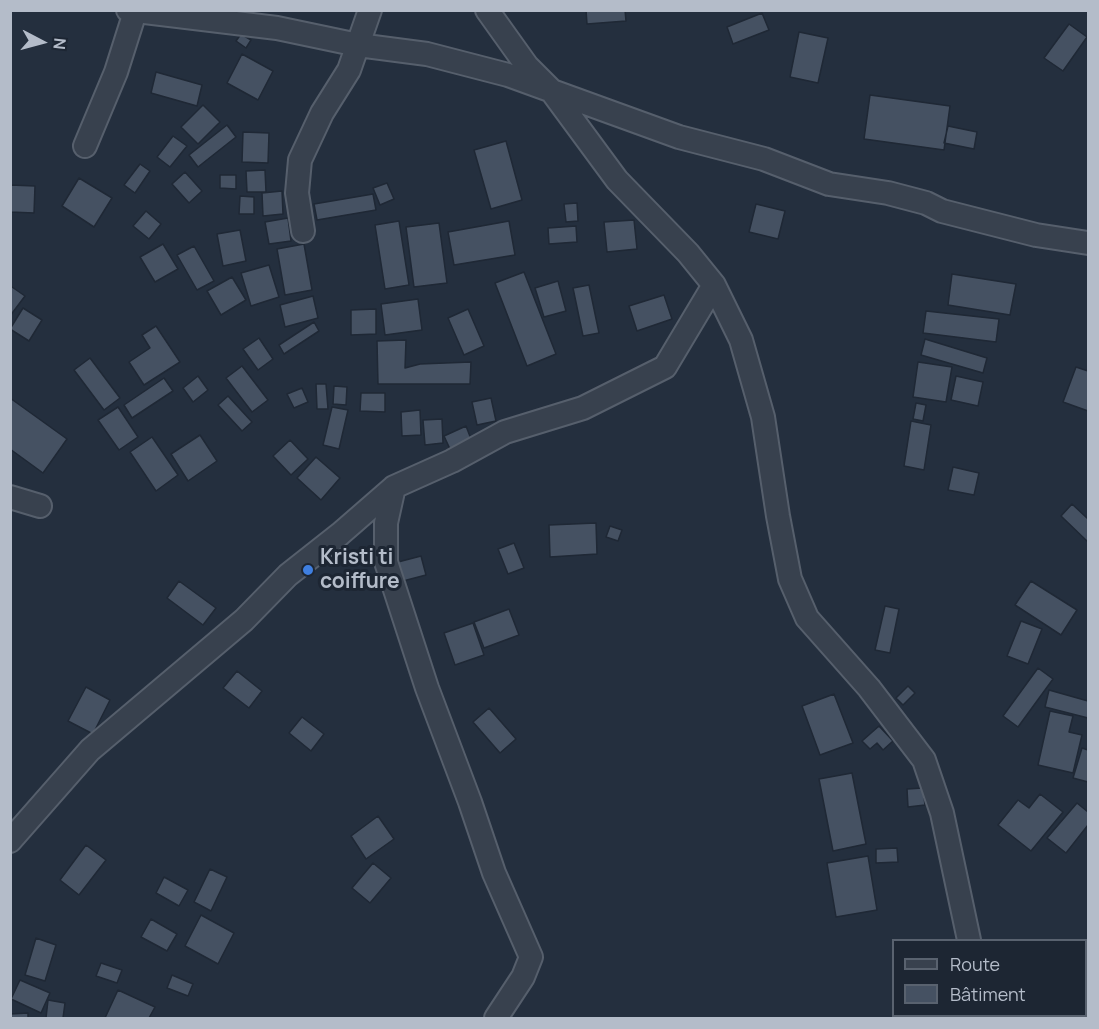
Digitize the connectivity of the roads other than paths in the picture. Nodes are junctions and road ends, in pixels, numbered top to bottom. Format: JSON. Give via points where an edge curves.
{"nodes":[{"id":1,"x":370,"y":10,"type":"edge"},
{"id":2,"x":487,"y":10,"type":"edge"},
{"id":3,"x":131,"y":11,"type":"edge"},
{"id":4,"x":358,"y":45,"type":"junction"},
{"id":5,"x":550,"y":89,"type":"junction"},
{"id":6,"x":85,"y":146,"type":"dead end"},
{"id":7,"x":303,"y":231,"type":"dead end"},
{"id":8,"x":1089,"y":243,"type":"edge"},
{"id":9,"x":714,"y":285,"type":"junction"},
{"id":10,"x":394,"y":487,"type":"junction"},
{"id":11,"x":10,"y":496,"type":"edge"},
{"id":12,"x":40,"y":506,"type":"dead end"},
{"id":13,"x":10,"y":841,"type":"edge"},
{"id":14,"x":969,"y":939,"type":"edge"},
{"id":15,"x":496,"y":1018,"type":"edge"}],
"edges":[{"from":1,"to":4,"type":"street"},
{"from":2,"to":5,"type":"street","via":[[527,66]]},
{"from":3,"to":4,"type":"street","via":[[277,28]]},
{"from":3,"to":6,"type":"street","via":[[116,72]]},
{"from":4,"to":5,"type":"street","via":[[426,54]]},
{"from":4,"to":7,"type":"street","via":[[349,70],[322,113],[300,160],[297,193]]},
{"from":5,"to":8,"type":"street","via":[[679,137],[764,159],[829,184],[888,193],[1025,232]]},
{"from":5,"to":9,"type":"street","via":[[617,180]]},
{"from":9,"to":10,"type":"street","via":[[664,367],[583,408],[505,432]]},
{"from":9,"to":14,"type":"street","via":[[741,340],[763,417],[790,579],[807,618],[869,688],[924,760],[942,813]]},
{"from":10,"to":13,"type":"street","via":[[90,750]]},
{"from":10,"to":15,"type":"street","via":[[386,523],[386,562],[494,873],[531,957],[523,977]]},
{"from":11,"to":12,"type":"street"}]}
